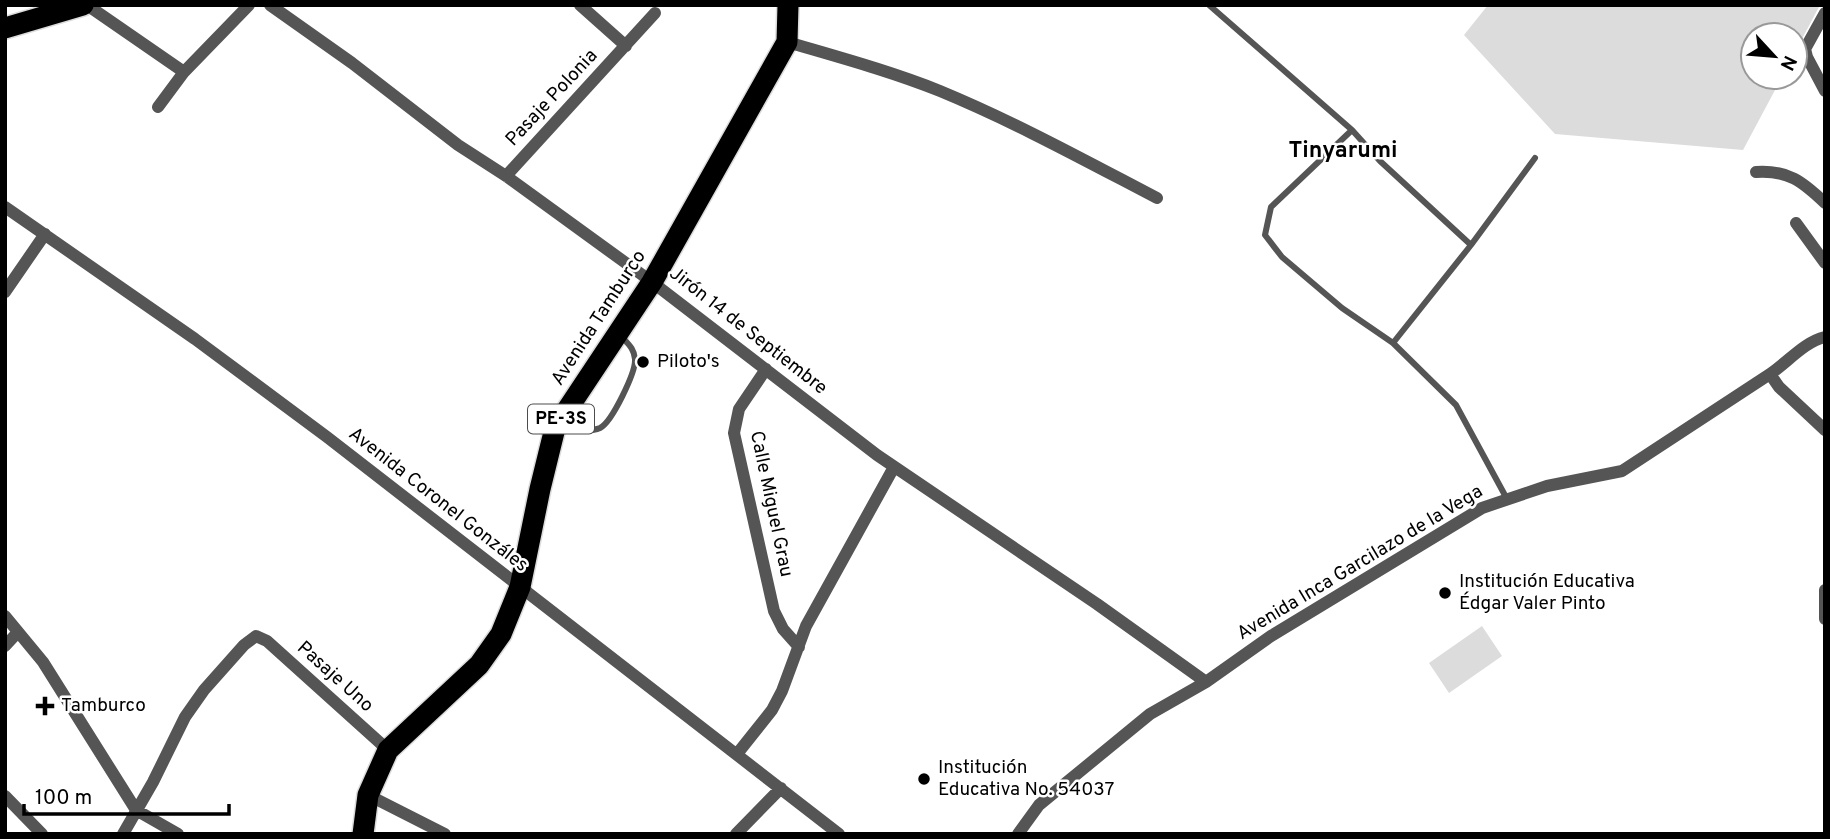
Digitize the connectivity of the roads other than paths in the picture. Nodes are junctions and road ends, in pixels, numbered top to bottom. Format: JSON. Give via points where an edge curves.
{"nodes":[{"id":1,"x":85,"y":5,"type":"edge"},
{"id":2,"x":250,"y":5,"type":"edge"},
{"id":3,"x":271,"y":5,"type":"edge"},
{"id":4,"x":580,"y":5,"type":"edge"},
{"id":5,"x":788,"y":5,"type":"edge"},
{"id":6,"x":1209,"y":5,"type":"edge"},
{"id":7,"x":655,"y":13,"type":"dead end"},
{"id":8,"x":1825,"y":13,"type":"edge"},
{"id":9,"x":5,"y":28,"type":"edge"},
{"id":10,"x":787,"y":42,"type":"junction"},
{"id":11,"x":626,"y":46,"type":"junction"},
{"id":12,"x":184,"y":72,"type":"junction"},
{"id":13,"x":1825,"y":91,"type":"edge"},
{"id":14,"x":158,"y":107,"type":"dead end"},
{"id":15,"x":1352,"y":130,"type":"junction"},
{"id":16,"x":1535,"y":158,"type":"dead end"},
{"id":17,"x":1756,"y":172,"type":"dead end"},
{"id":18,"x":506,"y":176,"type":"junction"},
{"id":19,"x":1157,"y":198,"type":"dead end"},
{"id":20,"x":1825,"y":203,"type":"edge"},
{"id":21,"x":5,"y":207,"type":"edge"},
{"id":22,"x":1796,"y":223,"type":"dead end"},
{"id":23,"x":44,"y":234,"type":"junction"},
{"id":24,"x":1471,"y":244,"type":"junction"},
{"id":25,"x":1825,"y":263,"type":"edge"},
{"id":26,"x":652,"y":282,"type":"junction"},
{"id":27,"x":5,"y":292,"type":"edge"},
{"id":28,"x":618,"y":333,"type":"junction"},
{"id":29,"x":1825,"y":337,"type":"edge"},
{"id":30,"x":1393,"y":343,"type":"junction"},
{"id":31,"x":766,"y":369,"type":"junction"},
{"id":32,"x":1770,"y":374,"type":"junction"},
{"id":33,"x":555,"y":428,"type":"junction"},
{"id":34,"x":1825,"y":430,"type":"edge"},
{"id":35,"x":894,"y":467,"type":"junction"},
{"id":36,"x":1507,"y":499,"type":"junction"},
{"id":37,"x":520,"y":587,"type":"junction"},
{"id":38,"x":1825,"y":590,"type":"edge"},
{"id":39,"x":5,"y":616,"type":"edge"},
{"id":40,"x":1825,"y":619,"type":"edge"},
{"id":41,"x":18,"y":632,"type":"junction"},
{"id":42,"x":5,"y":646,"type":"edge"},
{"id":43,"x":799,"y":647,"type":"junction"},
{"id":44,"x":1206,"y":682,"type":"junction"},
{"id":45,"x":388,"y":750,"type":"junction"},
{"id":46,"x":737,"y":754,"type":"junction"},
{"id":47,"x":781,"y":788,"type":"junction"},
{"id":48,"x":368,"y":795,"type":"junction"},
{"id":49,"x":5,"y":796,"type":"edge"},
{"id":50,"x":136,"y":810,"type":"junction"},
{"id":51,"x":42,"y":834,"type":"edge"},
{"id":52,"x":123,"y":834,"type":"edge"},
{"id":53,"x":178,"y":834,"type":"edge"},
{"id":54,"x":363,"y":834,"type":"edge"},
{"id":55,"x":445,"y":834,"type":"edge"},
{"id":56,"x":736,"y":834,"type":"edge"},
{"id":57,"x":839,"y":834,"type":"edge"},
{"id":58,"x":1018,"y":834,"type":"edge"}],
"edges":[{"from":1,"to":9,"type":"highway"},
{"from":1,"to":12,"type":"street"},
{"from":2,"to":12,"type":"street"},
{"from":3,"to":18,"type":"street","name":"Jirón 14 de Septiembre"},
{"from":4,"to":11,"type":"street","name":"Pasaje Polonia"},
{"from":5,"to":10,"type":"highway","name":"Avenida Tamburco","number":"PE-3S"},
{"from":6,"to":15,"type":"lane"},
{"from":7,"to":11,"type":"street","name":"Pasaje Polonia"},
{"from":8,"to":13,"type":"street","via":[[1805,49]]},
{"from":10,"to":19,"type":"street","via":[[939,91]]},
{"from":10,"to":26,"type":"highway","name":"Avenida Tamburco","number":"PE-3S"},
{"from":11,"to":18,"type":"street","name":"Pasaje Polonia"},
{"from":12,"to":14,"type":"street"},
{"from":15,"to":24,"type":"lane"},
{"from":15,"to":30,"type":"lane","via":[[1271,208],[1265,235],[1282,257],[1342,308]]},
{"from":16,"to":24,"type":"lane"},
{"from":17,"to":20,"type":"street","via":[[1788,174]]},
{"from":18,"to":26,"type":"street","name":"Jirón 14 de Septiembre"},
{"from":21,"to":23,"type":"street","name":"Avenida Coronel Gonzáles"},
{"from":22,"to":25,"type":"street"},
{"from":23,"to":27,"type":"street"},
{"from":23,"to":37,"type":"street","name":"Avenida Coronel Gonzáles","via":[[195,339]]},
{"from":24,"to":30,"type":"lane"},
{"from":26,"to":28,"type":"highway","name":"Avenida Tamburco","number":"PE-3S"},
{"from":26,"to":31,"type":"street","name":"Jirón 14 de Septiembre"},
{"from":28,"to":33,"type":"highway","name":"Avenida Tamburco","number":"PE-3S"},
{"from":28,"to":33,"type":"lane","via":[[633,348],[636,363],[609,419],[601,428],[589,430]]},
{"from":29,"to":32,"type":"street","name":"Avenida Inca Garcilazo de la Vega"},
{"from":30,"to":36,"type":"lane","via":[[1456,405]]},
{"from":31,"to":35,"type":"street","name":"Jirón 14 de Septiembre"},
{"from":31,"to":43,"type":"street","name":"Calle Miguel Grau","via":[[739,409],[734,433],[775,611]]},
{"from":32,"to":34,"type":"street"},
{"from":32,"to":36,"type":"street","name":"Avenida Inca Garcilazo de la Vega","via":[[1622,471]]},
{"from":33,"to":37,"type":"highway","name":"Avenida Tamburco","number":"PE-3S"},
{"from":35,"to":43,"type":"street","via":[[806,625]]},
{"from":35,"to":44,"type":"street","name":"Jirón 14 de Septiembre"},
{"from":36,"to":44,"type":"street","name":"Avenida Inca Garcilazo de la Vega","via":[[1482,508],[1271,636]]},
{"from":37,"to":45,"type":"highway","name":"Avenida Tamburco","number":"PE-3S","via":[[501,634],[480,665]]},
{"from":37,"to":46,"type":"street","name":"Avenida Coronel Gonzáles"},
{"from":38,"to":40,"type":"street"},
{"from":39,"to":41,"type":"street"},
{"from":41,"to":42,"type":"street"},
{"from":41,"to":50,"type":"street","via":[[43,662]]},
{"from":43,"to":46,"type":"street","via":[[772,710]]},
{"from":44,"to":58,"type":"street","name":"Avenida Inca Garcilazo de la Vega","via":[[1150,714],[1039,805]]},
{"from":45,"to":48,"type":"highway","name":"Avenida Tamburco","number":"PE-3S"},
{"from":45,"to":50,"type":"street","name":"Pasaje Uno","via":[[256,636],[204,690],[185,717]]},
{"from":46,"to":47,"type":"street","name":"Avenida Coronel Gonzáles"},
{"from":47,"to":56,"type":"street"},
{"from":47,"to":57,"type":"street","name":"Avenida Coronel Gonzáles"},
{"from":48,"to":54,"type":"highway","name":"Avenida Tamburco","number":"PE-3S"},
{"from":48,"to":55,"type":"street"},
{"from":49,"to":51,"type":"street"},
{"from":50,"to":52,"type":"street"},
{"from":50,"to":53,"type":"street"}]}
